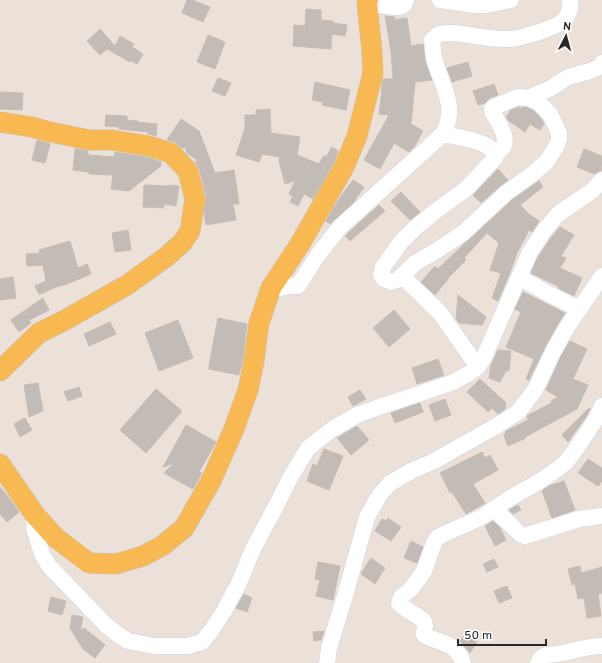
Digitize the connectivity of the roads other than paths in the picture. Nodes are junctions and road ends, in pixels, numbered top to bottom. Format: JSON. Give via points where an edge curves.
{"nodes":[{"id":1,"x":406,"y":0,"type":"edge"},
{"id":2,"x":440,"y":0,"type":"edge"},
{"id":3,"x":511,"y":0,"type":"edge"},
{"id":4,"x":570,"y":0,"type":"edge"},
{"id":5,"x":367,"y":2,"type":"edge"},
{"id":6,"x":602,"y":63,"type":"edge"},
{"id":7,"x":528,"y":98,"type":"junction"},
{"id":8,"x":0,"y":122,"type":"edge"},
{"id":9,"x":443,"y":134,"type":"junction"},
{"id":10,"x":494,"y":151,"type":"junction"},
{"id":11,"x":602,"y":180,"type":"edge"},
{"id":12,"x":402,"y":276,"type":"junction"},
{"id":13,"x":602,"y":276,"type":"edge"},
{"id":14,"x":519,"y":277,"type":"junction"},
{"id":15,"x":271,"y":288,"type":"junction"},
{"id":16,"x":579,"y":309,"type":"junction"},
{"id":17,"x":478,"y":367,"type":"junction"},
{"id":18,"x":0,"y":371,"type":"edge"},
{"id":19,"x":602,"y":406,"type":"edge"},
{"id":20,"x":0,"y":464,"type":"edge"},
{"id":21,"x":494,"y":509,"type":"junction"},
{"id":22,"x":35,"y":515,"type":"junction"},
{"id":23,"x":602,"y":516,"type":"edge"},
{"id":24,"x":602,"y":646,"type":"edge"},
{"id":25,"x":327,"y":663,"type":"edge"},
{"id":26,"x":463,"y":663,"type":"edge"},
{"id":27,"x":538,"y":663,"type":"edge"}],
"edges":[{"from":1,"to":5,"type":"street","via":[[401,7]]},
{"from":2,"to":3,"type":"street","via":[[486,5]]},
{"from":4,"to":9,"type":"street","via":[[570,10],[564,21],[529,36],[506,39],[454,33],[439,34],[432,40],[435,64],[450,106],[450,117]]},
{"from":5,"to":15,"type":"main road","via":[[373,73],[357,136],[344,167],[300,244]]},
{"from":6,"to":7,"type":"street","via":[[599,67],[568,77]]},
{"from":7,"to":10,"type":"street","via":[[518,97],[492,109],[505,140],[501,150]]},
{"from":7,"to":12,"type":"street","via":[[539,103],[550,114],[559,133],[557,145],[548,160],[506,193],[463,233],[415,263]]},
{"from":8,"to":18,"type":"main road","via":[[89,140],[111,140],[171,152],[188,171],[195,199],[190,231],[182,243],[127,285],[39,333]]},
{"from":9,"to":10,"type":"street","via":[[474,141]]},
{"from":9,"to":15,"type":"street","via":[[340,227],[298,286]]},
{"from":10,"to":12,"type":"street","via":[[495,158],[466,189],[437,210],[401,242],[381,275],[387,281],[394,282]]},
{"from":11,"to":14,"type":"street","via":[[592,191],[558,214],[530,252]]},
{"from":12,"to":17,"type":"street","via":[[440,313]]},
{"from":13,"to":16,"type":"street"},
{"from":14,"to":16,"type":"street"},
{"from":14,"to":17,"type":"street"},
{"from":15,"to":22,"type":"main road","via":[[259,323],[248,390],[234,429],[211,481],[184,528],[162,546],[143,556],[116,564],[88,563],[56,538]]},
{"from":16,"to":25,"type":"street","via":[[535,390],[518,412],[389,484],[379,496],[367,517],[329,648]]},
{"from":17,"to":22,"type":"street","via":[[451,383],[357,416],[331,430],[308,448],[252,549],[224,612],[202,642],[188,646],[154,646],[128,641],[117,634],[50,566],[42,554],[34,528]]},
{"from":19,"to":21,"type":"street","via":[[567,461]]},
{"from":20,"to":22,"type":"main road"},
{"from":21,"to":23,"type":"street","via":[[525,536],[579,519]]},
{"from":21,"to":26,"type":"street","via":[[437,538],[424,571],[399,603],[424,620],[424,635],[450,646],[461,656]]},
{"from":24,"to":27,"type":"street","via":[[543,656]]}]}
